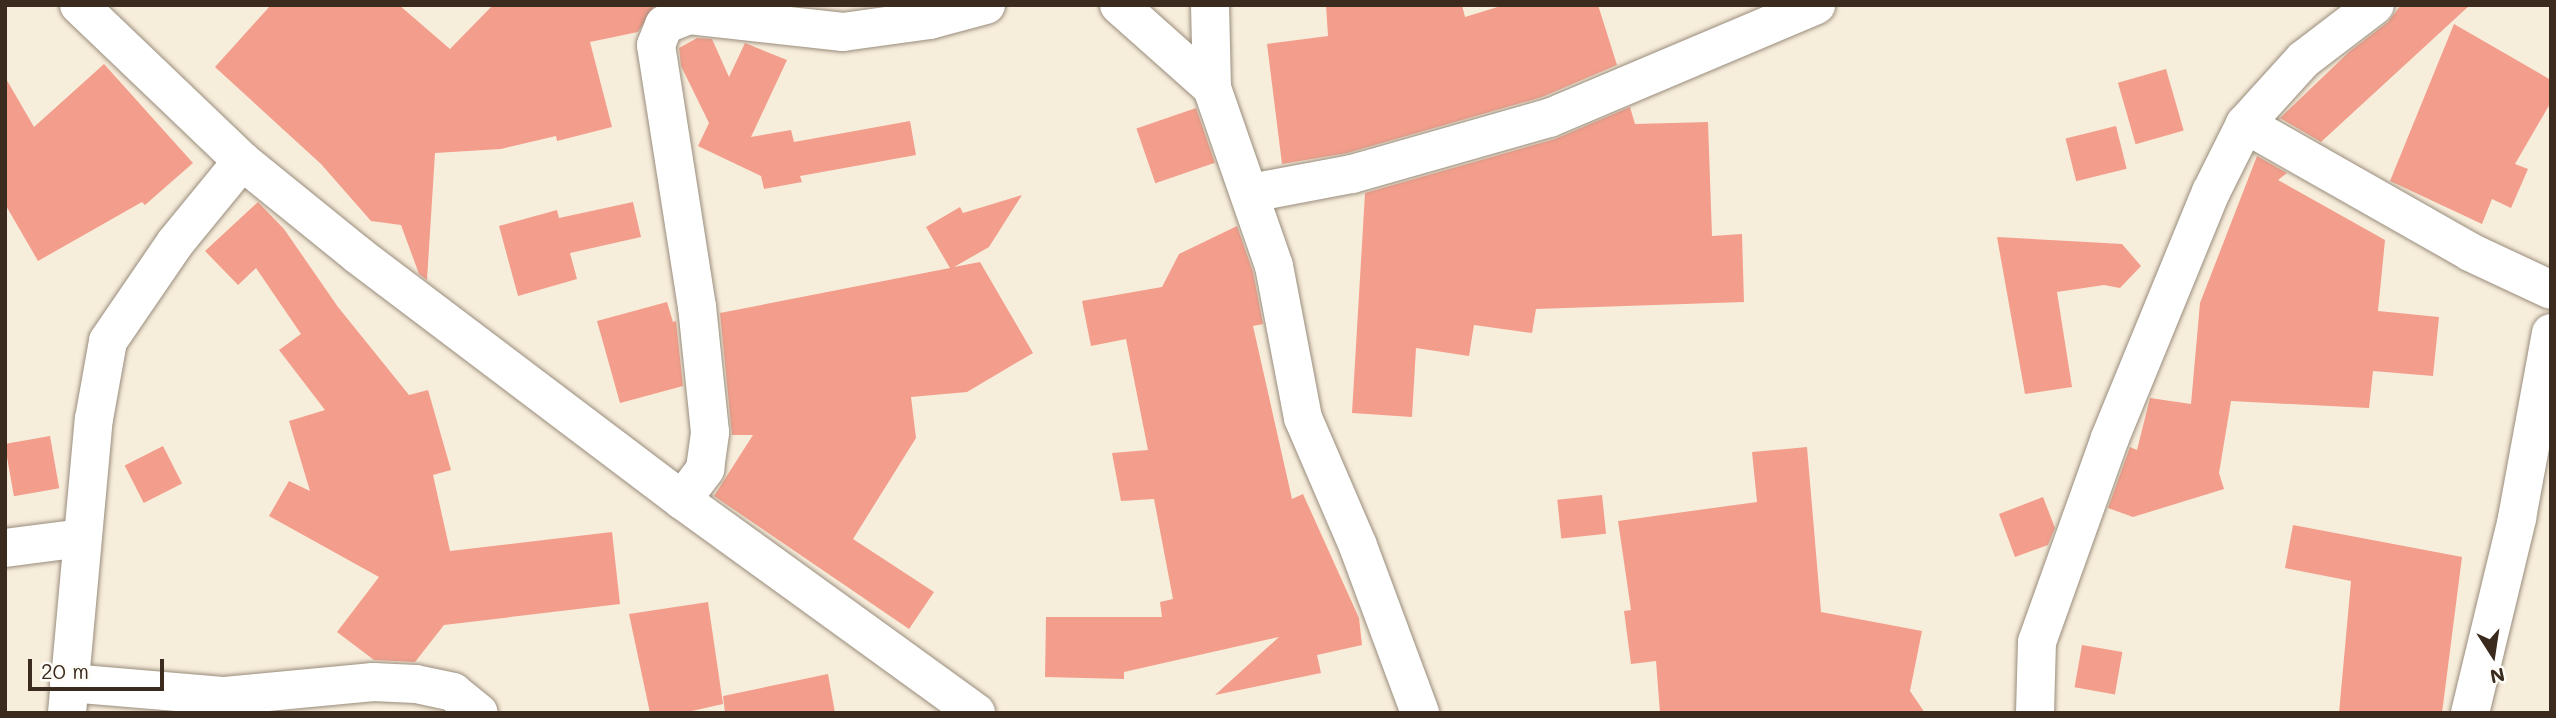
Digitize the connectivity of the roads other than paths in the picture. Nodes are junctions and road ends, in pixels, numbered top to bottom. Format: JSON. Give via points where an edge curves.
{"nodes":[{"id":1,"x":79,"y":5,"type":"edge"},
{"id":2,"x":986,"y":5,"type":"edge"},
{"id":3,"x":1119,"y":5,"type":"edge"},
{"id":4,"x":1210,"y":5,"type":"edge"},
{"id":5,"x":1816,"y":5,"type":"edge"},
{"id":6,"x":2375,"y":5,"type":"edge"},
{"id":7,"x":1212,"y":88,"type":"junction"},
{"id":8,"x":2245,"y":124,"type":"junction"},
{"id":9,"x":242,"y":161,"type":"junction"},
{"id":10,"x":1251,"y":193,"type":"junction"},
{"id":11,"x":2551,"y":290,"type":"edge"},
{"id":12,"x":2551,"y":333,"type":"edge"},
{"id":13,"x":682,"y":500,"type":"junction"},
{"id":14,"x":82,"y":538,"type":"junction"},
{"id":15,"x":5,"y":548,"type":"edge"},
{"id":16,"x":68,"y":698,"type":"edge"},
{"id":17,"x":479,"y":713,"type":"edge"},
{"id":18,"x":976,"y":713,"type":"edge"},
{"id":19,"x":1420,"y":713,"type":"edge"},
{"id":20,"x":2035,"y":713,"type":"edge"},
{"id":21,"x":2470,"y":713,"type":"edge"}],
"edges":[{"from":1,"to":9,"type":"street"},
{"from":2,"to":13,"type":"street","via":[[930,20],[843,32],[689,15],[664,25],[656,46],[697,307],[710,432],[705,469]]},
{"from":3,"to":7,"type":"street"},
{"from":4,"to":7,"type":"street"},
{"from":5,"to":10,"type":"street","via":[[1549,118],[1352,174]]},
{"from":6,"to":8,"type":"street","via":[[2304,59]]},
{"from":7,"to":10,"type":"street"},
{"from":8,"to":11,"type":"street","via":[[2470,252]]},
{"from":8,"to":20,"type":"street","via":[[2166,294],[2037,642]]},
{"from":9,"to":13,"type":"street","via":[[358,255]]},
{"from":9,"to":14,"type":"street","via":[[175,243],[108,341]]},
{"from":10,"to":19,"type":"street","via":[[1274,267],[1303,418],[1358,546]]},
{"from":12,"to":21,"type":"street","via":[[2517,518]]},
{"from":13,"to":18,"type":"street"},
{"from":14,"to":15,"type":"street"},
{"from":14,"to":16,"type":"street"},
{"from":16,"to":17,"type":"street","via":[[225,696],[373,682],[453,692]]}]}
